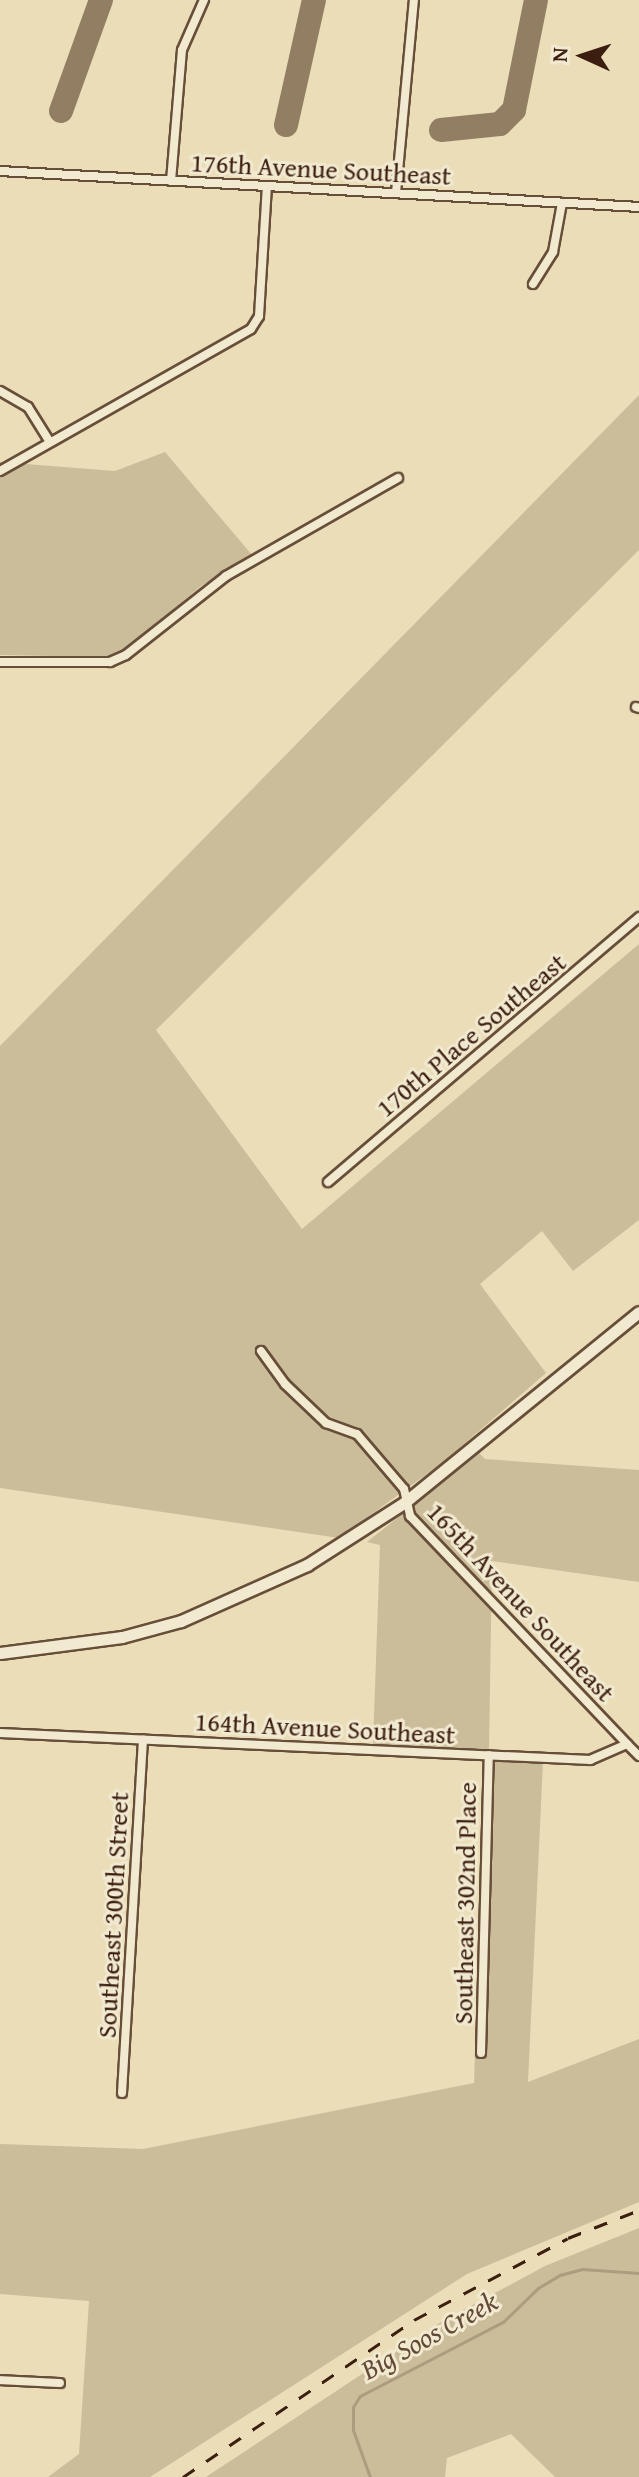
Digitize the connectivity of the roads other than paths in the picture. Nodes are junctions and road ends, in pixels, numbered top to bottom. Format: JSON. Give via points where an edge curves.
{"nodes":[{"id":1,"x":204,"y":0,"type":"edge"},
{"id":2,"x":414,"y":0,"type":"edge"},
{"id":3,"x":0,"y":171,"type":"edge"},
{"id":4,"x":171,"y":181,"type":"junction"},
{"id":5,"x":267,"y":186,"type":"junction"},
{"id":6,"x":396,"y":193,"type":"junction"},
{"id":7,"x":562,"y":203,"type":"junction"},
{"id":8,"x":639,"y":207,"type":"edge"},
{"id":9,"x":533,"y":284,"type":"dead end"},
{"id":10,"x":0,"y":391,"type":"edge"},
{"id":11,"x":49,"y":441,"type":"junction"},
{"id":12,"x":0,"y":471,"type":"edge"},
{"id":13,"x":398,"y":478,"type":"dead end"},
{"id":14,"x":0,"y":662,"type":"edge"},
{"id":15,"x":639,"y":917,"type":"edge"},
{"id":16,"x":328,"y":1182,"type":"dead end"},
{"id":17,"x":639,"y":1312,"type":"edge"},
{"id":18,"x":261,"y":1351,"type":"dead end"},
{"id":19,"x":405,"y":1502,"type":"junction"},
{"id":20,"x":0,"y":1653,"type":"edge"},
{"id":21,"x":0,"y":1733,"type":"edge"},
{"id":22,"x":143,"y":1740,"type":"junction"},
{"id":23,"x":627,"y":1744,"type":"junction"},
{"id":24,"x":489,"y":1755,"type":"junction"},
{"id":25,"x":639,"y":1756,"type":"edge"},
{"id":26,"x":481,"y":2053,"type":"dead end"},
{"id":27,"x":122,"y":2093,"type":"dead end"},
{"id":28,"x":0,"y":2380,"type":"edge"},
{"id":29,"x":60,"y":2383,"type":"dead end"}],
"edges":[{"from":1,"to":4,"type":"street","via":[[182,50]]},
{"from":2,"to":6,"type":"street"},
{"from":3,"to":4,"type":"street","name":"176th Avenue Southeast"},
{"from":4,"to":5,"type":"street","name":"176th Avenue Southeast"},
{"from":5,"to":6,"type":"street","name":"176th Avenue Southeast"},
{"from":5,"to":11,"type":"street","via":[[259,316],[251,329],[125,404]]},
{"from":6,"to":7,"type":"street","name":"176th Avenue Southeast"},
{"from":7,"to":8,"type":"street","name":"176th Avenue Southeast"},
{"from":7,"to":9,"type":"street","via":[[553,252]]},
{"from":10,"to":11,"type":"street","via":[[28,407]]},
{"from":11,"to":12,"type":"street"},
{"from":13,"to":14,"type":"street","via":[[226,576],[126,655],[110,662]]},
{"from":15,"to":16,"type":"street","name":"170th Place Southeast"},
{"from":17,"to":19,"type":"street"},
{"from":18,"to":19,"type":"street","name":"165th Avenue Southeast","via":[[285,1384],[326,1423],[357,1434],[404,1489]]},
{"from":19,"to":20,"type":"street","via":[[307,1565],[181,1621],[122,1637]]},
{"from":19,"to":23,"type":"street","name":"165th Avenue Southeast","via":[[410,1516]]},
{"from":21,"to":22,"type":"street","name":"164th Avenue Southeast"},
{"from":22,"to":24,"type":"street","name":"164th Avenue Southeast"},
{"from":22,"to":27,"type":"street","name":"Southeast 300th Street"},
{"from":23,"to":24,"type":"street","name":"164th Avenue Southeast","via":[[590,1760]]},
{"from":23,"to":25,"type":"street"},
{"from":24,"to":26,"type":"street","name":"Southeast 302nd Place"},
{"from":28,"to":29,"type":"street"}]}
